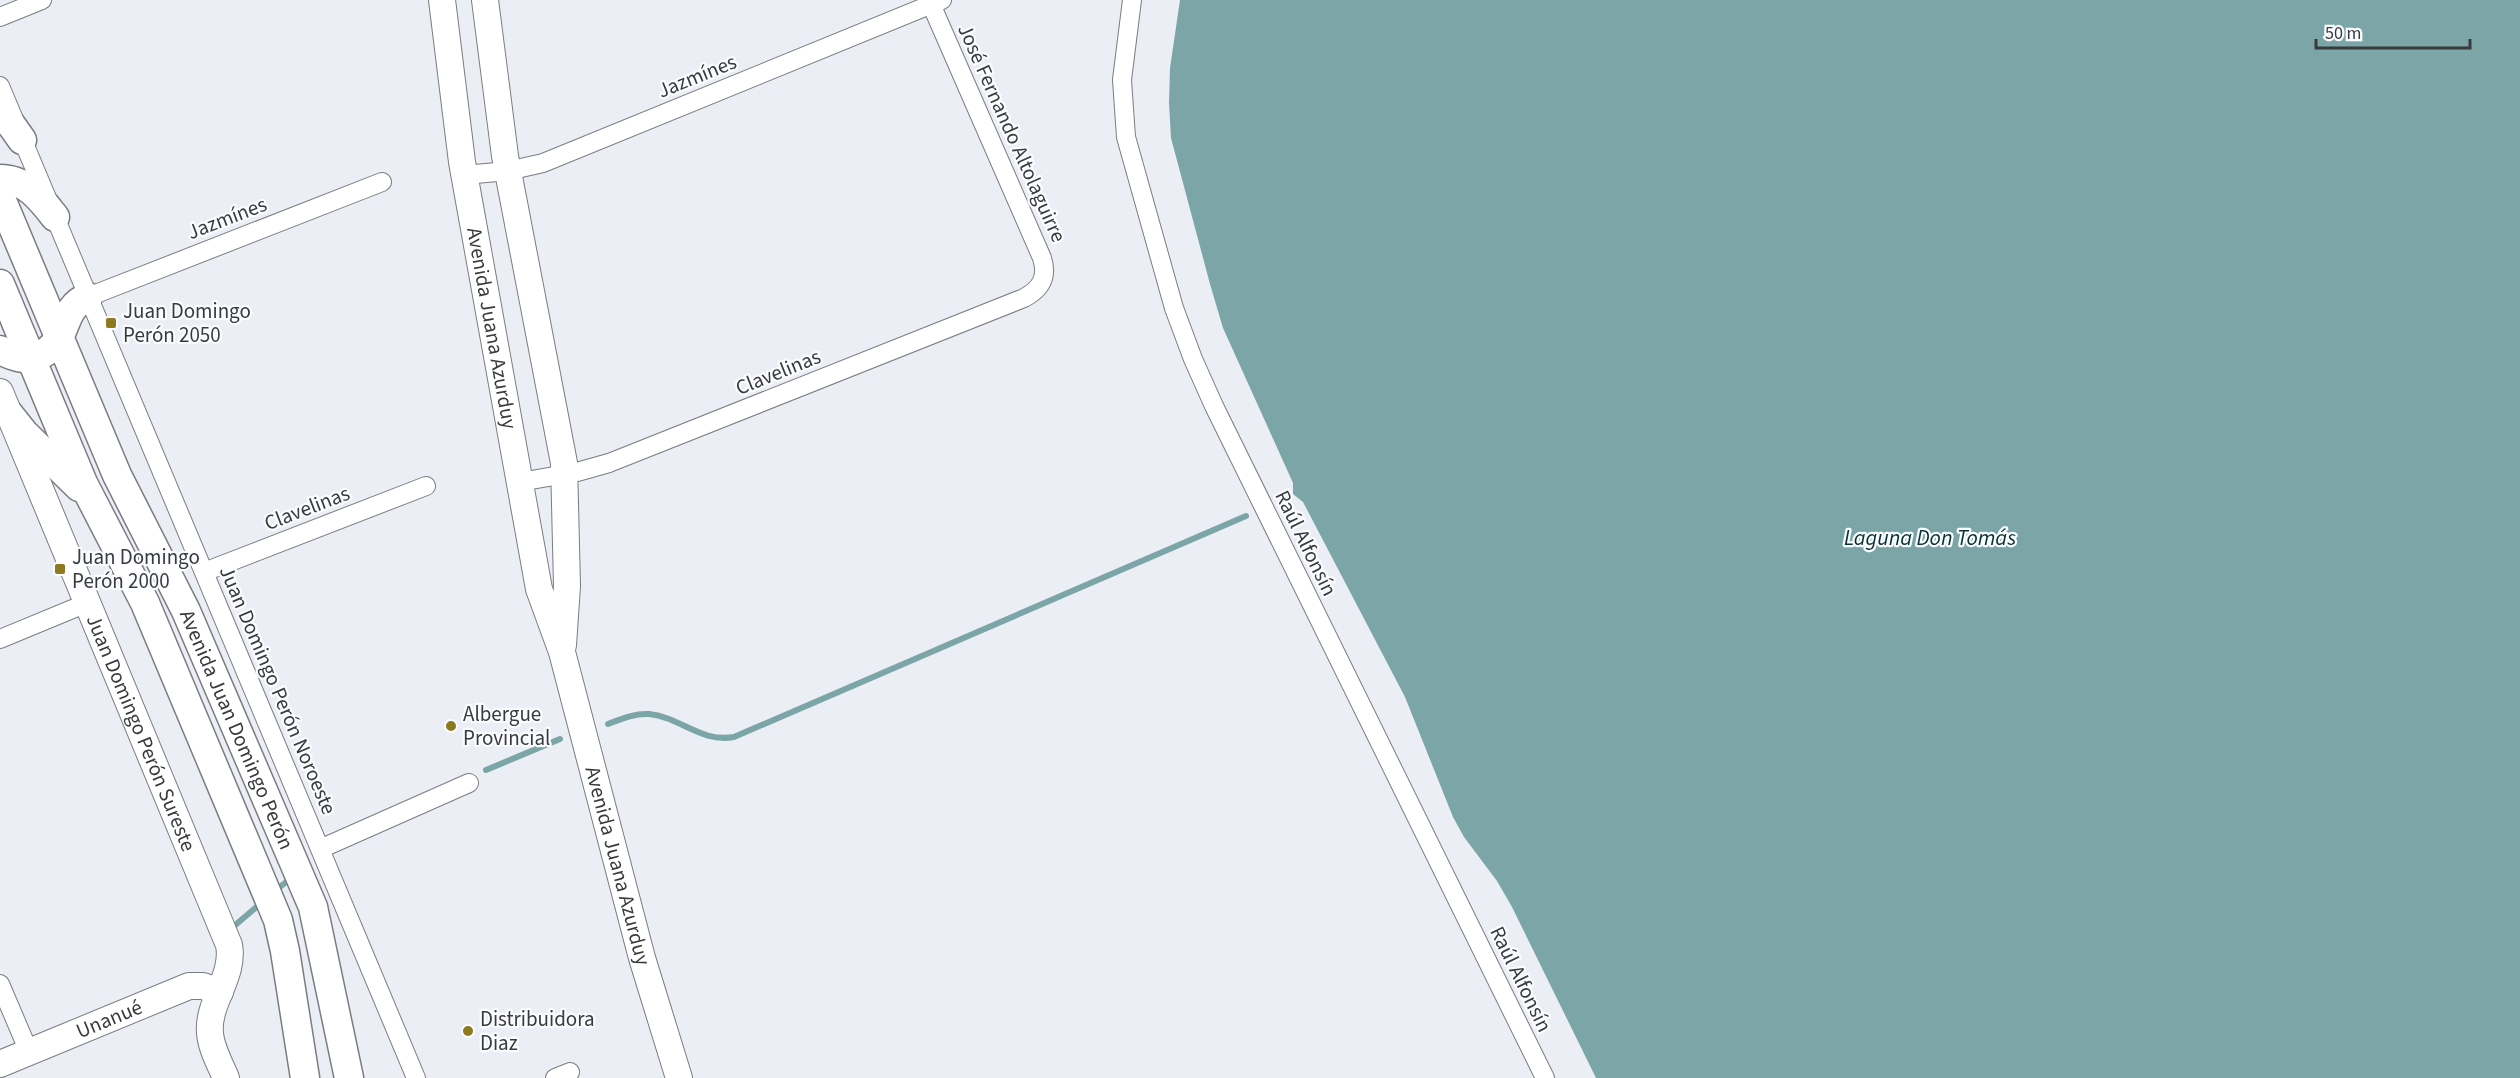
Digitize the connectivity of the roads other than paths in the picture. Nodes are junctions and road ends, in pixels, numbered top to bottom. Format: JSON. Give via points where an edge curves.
{"nodes":[{"id":1,"x":42,"y":0,"type":"edge"},
{"id":2,"x":442,"y":0,"type":"edge"},
{"id":3,"x":486,"y":0,"type":"edge"},
{"id":4,"x":1132,"y":0,"type":"edge"},
{"id":5,"x":936,"y":2,"type":"edge"},
{"id":6,"x":0,"y":17,"type":"edge"},
{"id":7,"x":0,"y":86,"type":"edge"},
{"id":8,"x":0,"y":109,"type":"edge"},
{"id":9,"x":22,"y":140,"type":"junction"},
{"id":10,"x":508,"y":171,"type":"junction"},
{"id":11,"x":464,"y":175,"type":"junction"},
{"id":12,"x":0,"y":179,"type":"edge"},
{"id":13,"x":381,"y":182,"type":"dead end"},
{"id":14,"x":0,"y":196,"type":"edge"},
{"id":15,"x":55,"y":217,"type":"junction"},
{"id":16,"x":1043,"y":281,"type":"joint"},
{"id":17,"x":0,"y":284,"type":"edge"},
{"id":18,"x":88,"y":297,"type":"junction"},
{"id":19,"x":60,"y":338,"type":"junction"},
{"id":20,"x":0,"y":350,"type":"edge"},
{"id":21,"x":31,"y":358,"type":"junction"},
{"id":22,"x":4,"y":403,"type":"edge"},
{"id":23,"x":565,"y":475,"type":"junction"},
{"id":24,"x":520,"y":482,"type":"junction"},
{"id":25,"x":426,"y":486,"type":"dead end"},
{"id":26,"x":92,"y":500,"type":"junction"},
{"id":27,"x":204,"y":572,"type":"junction"},
{"id":28,"x":87,"y":603,"type":"junction"},
{"id":29,"x":0,"y":639,"type":"edge"},
{"id":30,"x":562,"y":652,"type":"junction"},
{"id":31,"x":469,"y":783,"type":"dead end"},
{"id":32,"x":320,"y":849,"type":"junction"},
{"id":33,"x":0,"y":984,"type":"edge"},
{"id":34,"x":220,"y":992,"type":"junction"},
{"id":35,"x":29,"y":1052,"type":"junction"},
{"id":36,"x":0,"y":1064,"type":"edge"},
{"id":37,"x":226,"y":1078,"type":"edge"},
{"id":38,"x":305,"y":1078,"type":"edge"},
{"id":39,"x":350,"y":1078,"type":"edge"},
{"id":40,"x":416,"y":1078,"type":"edge"},
{"id":41,"x":679,"y":1078,"type":"edge"},
{"id":42,"x":1545,"y":1078,"type":"edge"}],
"edges":[{"from":1,"to":6,"type":"street"},
{"from":2,"to":11,"type":"street","name":"Avenida Juana Azurduy"},
{"from":3,"to":10,"type":"street","name":"Avenida Juana Azurduy"},
{"from":4,"to":42,"type":"street","name":"Raúl Alfonsín","via":[[1122,80],[1125,130],[1186,343],[1226,432]]},
{"from":5,"to":10,"type":"street","name":"Jazmínes","via":[[543,163]]},
{"from":5,"to":16,"type":"street","name":"José Fernando Altolaguirre","via":[[1042,258]]},
{"from":7,"to":9,"type":"street","name":"Juan Domingo Perón Noroeste"},
{"from":8,"to":9,"type":"main road"},
{"from":9,"to":15,"type":"street","name":"Juan Domingo Perón Noroeste"},
{"from":10,"to":11,"type":"street","name":"Jazmínes"},
{"from":10,"to":23,"type":"street","name":"Avenida Juana Azurduy"},
{"from":11,"to":24,"type":"street","name":"Avenida Juana Azurduy"},
{"from":12,"to":15,"type":"main road","via":[[28,188]]},
{"from":13,"to":18,"type":"street","name":"Jazmínes"},
{"from":14,"to":19,"type":"main road","name":"Avenida Juan Domingo Perón"},
{"from":15,"to":18,"type":"street","name":"Juan Domingo Perón Noroeste"},
{"from":16,"to":23,"type":"street","name":"Clavelinas","via":[[1024,298],[609,463]]},
{"from":17,"to":21,"type":"main road","name":"Avenida Juan Domingo Perón"},
{"from":18,"to":19,"type":"main road","via":[[73,308]]},
{"from":18,"to":27,"type":"street","name":"Juan Domingo Perón Noroeste"},
{"from":19,"to":21,"type":"main road","via":[[50,350]]},
{"from":19,"to":39,"type":"main road","name":"Avenida Juan Domingo Perón","via":[[117,475],[186,611],[313,907]]},
{"from":20,"to":21,"type":"main road"},
{"from":21,"to":26,"type":"main road","name":"Avenida Juan Domingo Perón"},
{"from":22,"to":26,"type":"main road","via":[[24,433]]},
{"from":22,"to":28,"type":"street","name":"Juan Domingo Perón Sureste"},
{"from":23,"to":24,"type":"street","name":"Clavelinas"},
{"from":23,"to":30,"type":"street","name":"Avenida Juana Azurduy","via":[[567,586]]},
{"from":24,"to":30,"type":"street","name":"Avenida Juana Azurduy","via":[[539,589]]},
{"from":25,"to":27,"type":"street","name":"Clavelinas"},
{"from":26,"to":38,"type":"main road","name":"Avenida Juan Domingo Perón","via":[[145,603],[278,920]]},
{"from":27,"to":32,"type":"street","name":"Juan Domingo Perón Noroeste"},
{"from":28,"to":29,"type":"street"},
{"from":28,"to":34,"type":"street","name":"Juan Domingo Perón Sureste","via":[[229,945],[229,963]]},
{"from":30,"to":41,"type":"street","name":"Avenida Juana Azurduy","via":[[642,958]]},
{"from":31,"to":32,"type":"street"},
{"from":32,"to":40,"type":"street","name":"Juan Domingo Perón Noroeste"},
{"from":33,"to":35,"type":"street"},
{"from":34,"to":35,"type":"street","name":"Unanué","via":[[189,986]]},
{"from":34,"to":37,"type":"street","name":"Juan Domingo Perón Sureste","via":[[209,1030]]},
{"from":35,"to":36,"type":"street","name":"Unanué"}]}
